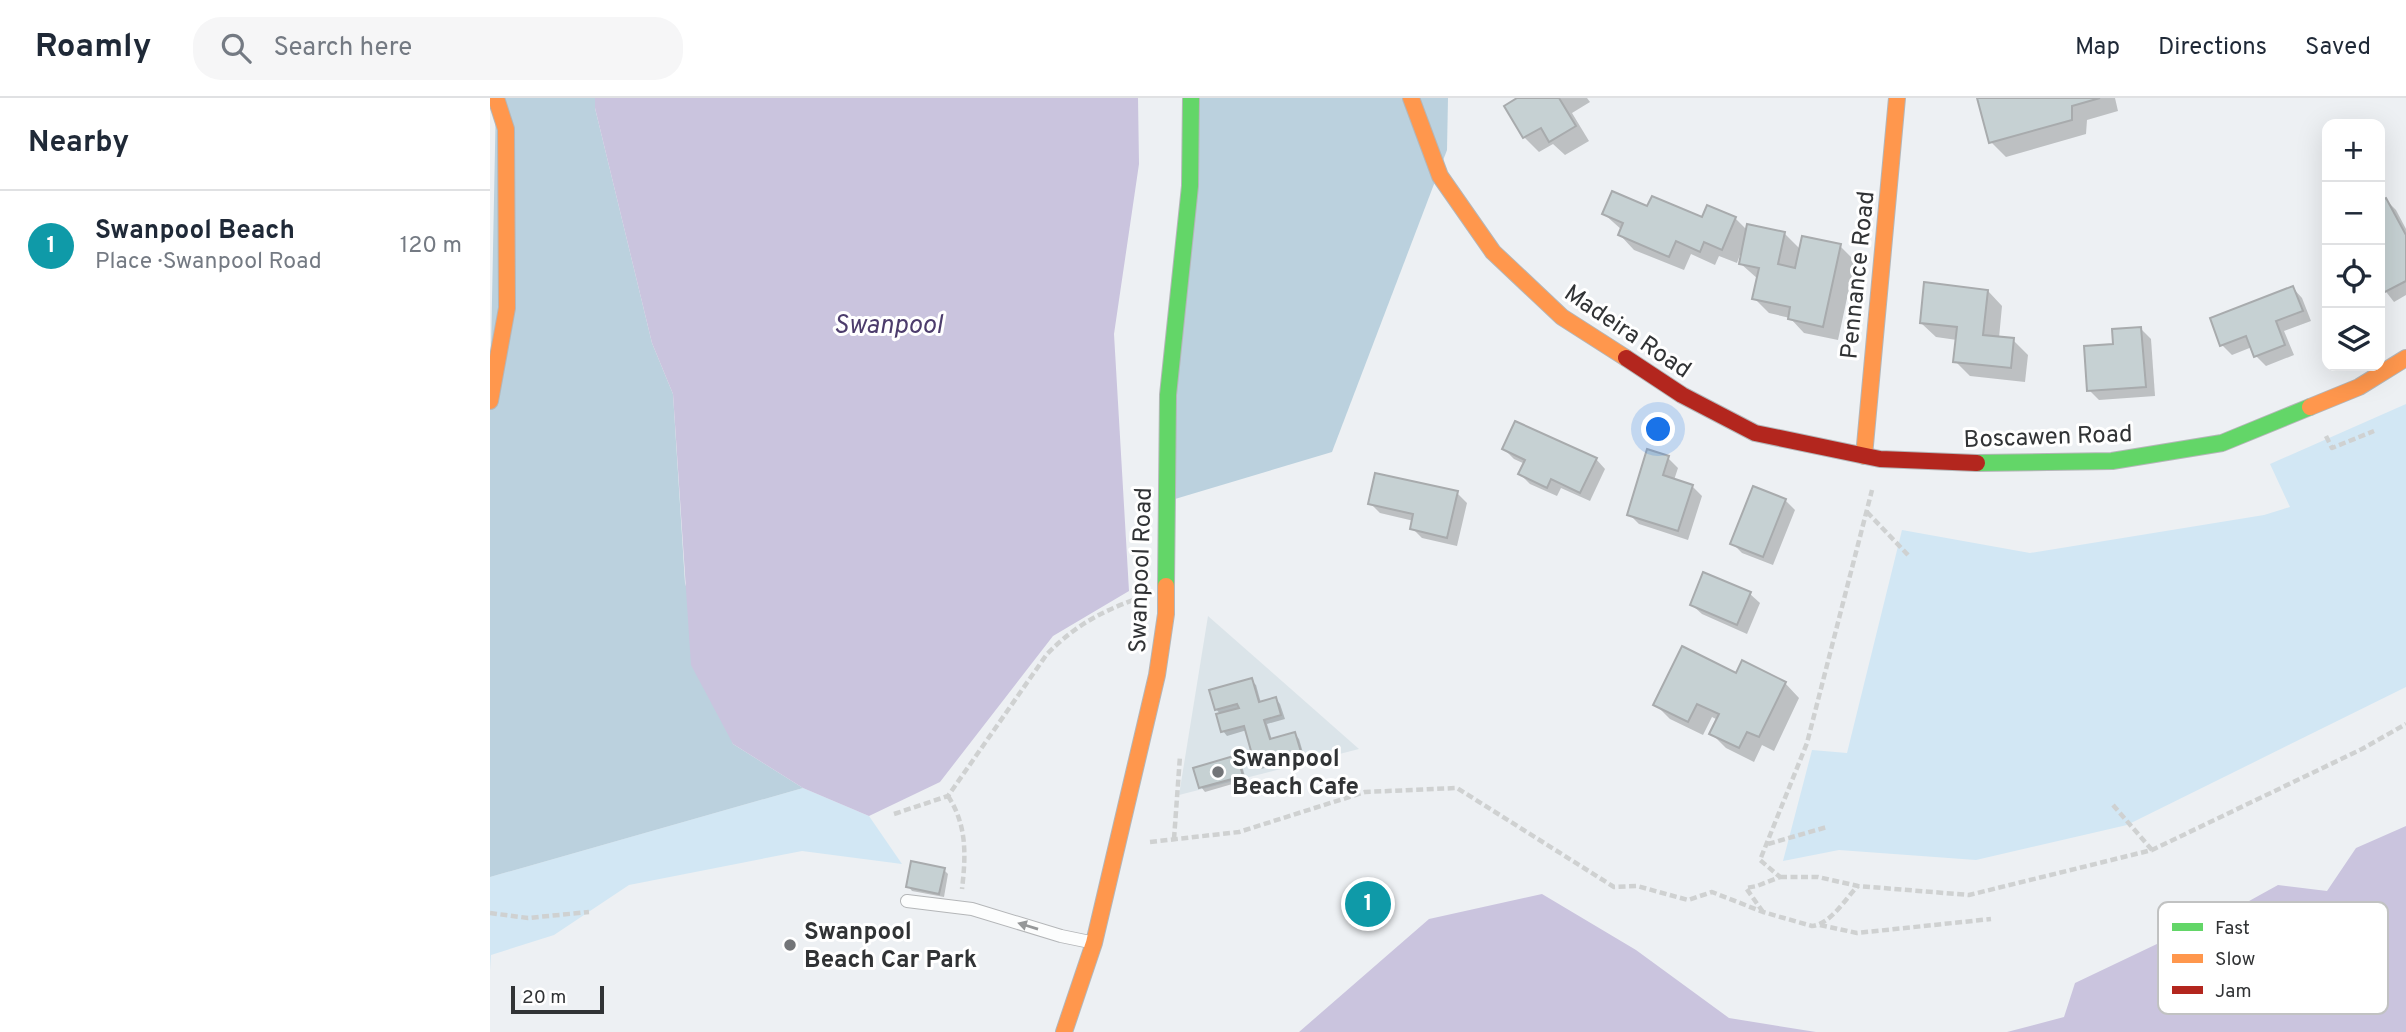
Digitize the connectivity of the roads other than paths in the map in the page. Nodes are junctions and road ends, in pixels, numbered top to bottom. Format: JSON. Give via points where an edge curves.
{"nodes":[{"id":1,"x":496,"y":98,"type":"edge"},
{"id":2,"x":1191,"y":98,"type":"edge"},
{"id":3,"x":1411,"y":98,"type":"edge"},
{"id":4,"x":1897,"y":98,"type":"edge"},
{"id":5,"x":2406,"y":358,"type":"edge"},
{"id":6,"x":490,"y":401,"type":"edge"},
{"id":7,"x":1864,"y":456,"type":"junction"},
{"id":8,"x":1880,"y":459,"type":"joint"},
{"id":9,"x":907,"y":901,"type":"dead end"},
{"id":10,"x":1094,"y":943,"type":"junction"},
{"id":11,"x":1064,"y":1032,"type":"edge"}],
"edges":[{"from":1,"to":6,"type":"street","via":[[506,129],[507,308]]},
{"from":2,"to":10,"type":"street","name":"Swanpool Road","via":[[1190,186],[1168,395],[1166,614],[1157,675]]},
{"from":3,"to":7,"type":"street","name":"Madeira Road","via":[[1440,176],[1493,252],[1562,317],[1682,395],[1755,433]]},
{"from":4,"to":7,"type":"street","name":"Pennance Road"},
{"from":5,"to":8,"type":"street","name":"Boscawen Road","via":[[2359,387],[2222,443],[2112,461]]},
{"from":7,"to":8,"type":"street","name":"Madeira Road"},
{"from":10,"to":9,"type":"lane","one_way":true,"via":[[972,909]]},
{"from":10,"to":11,"type":"street","name":"Swanpool Road"}]}
